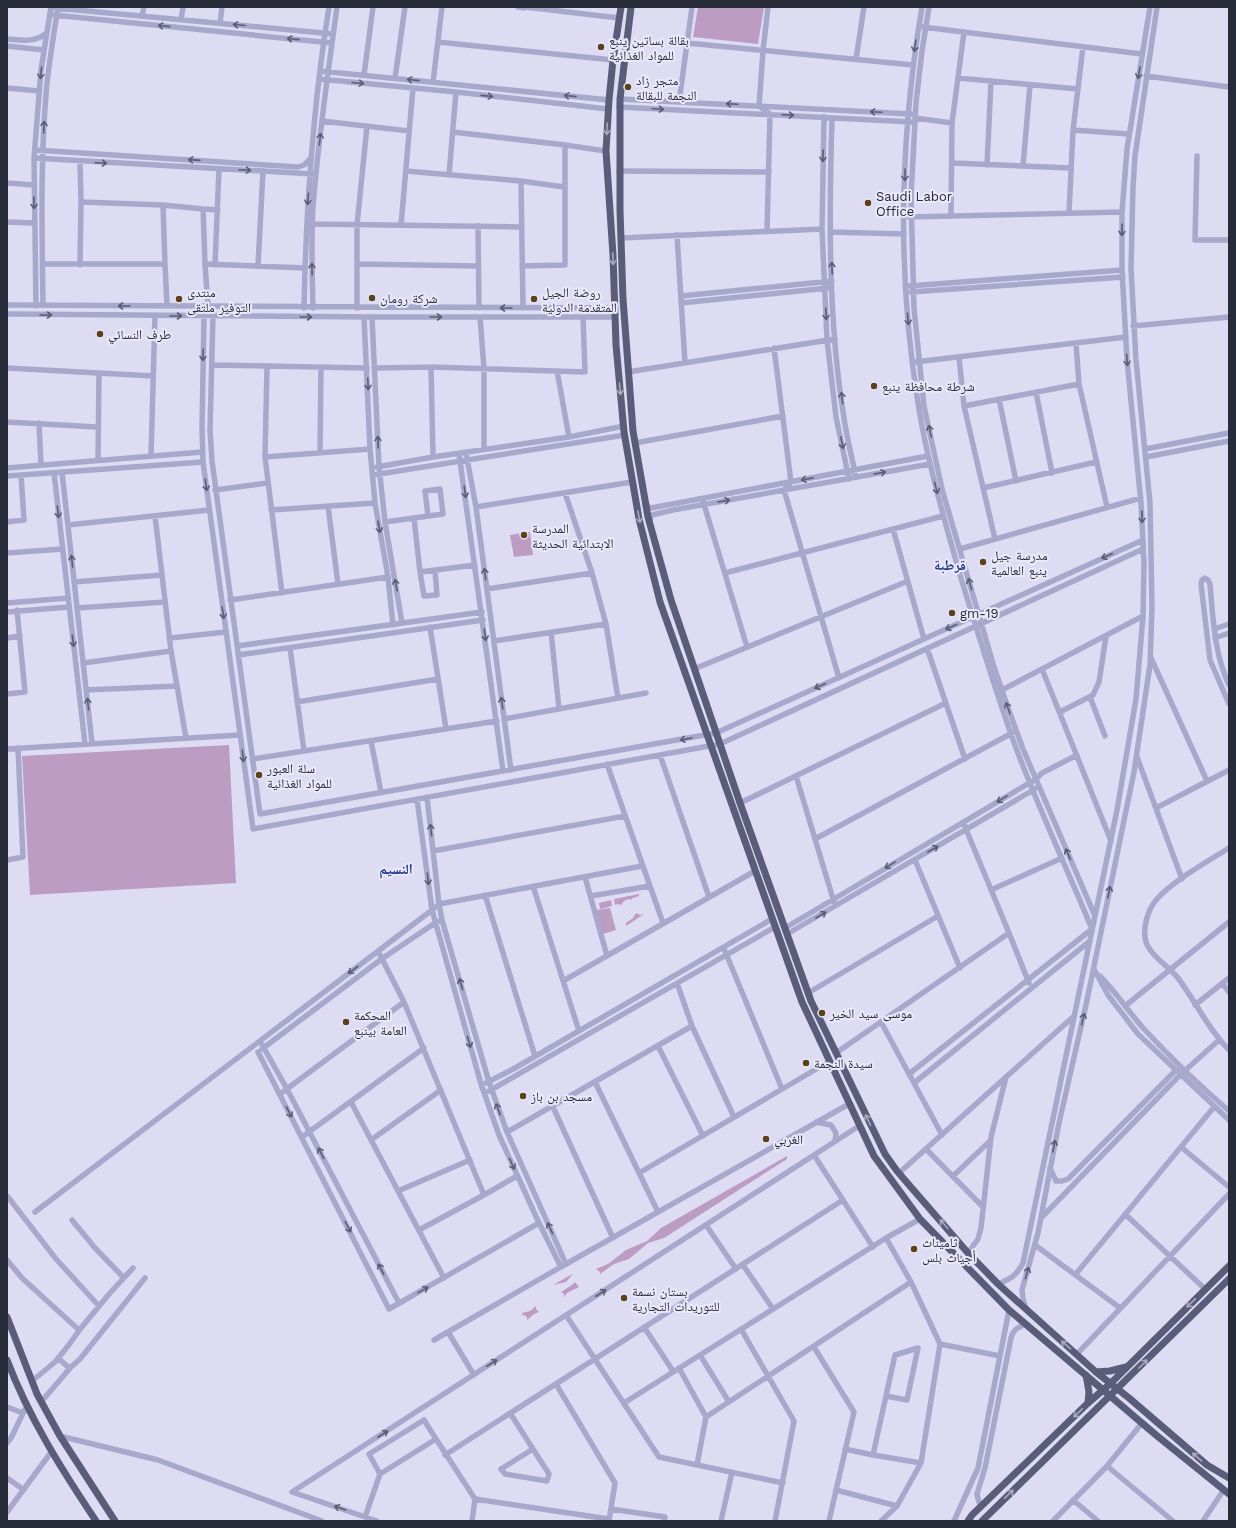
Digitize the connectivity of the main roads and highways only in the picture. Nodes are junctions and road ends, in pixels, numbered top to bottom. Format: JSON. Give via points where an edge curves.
{"nodes":[{"id":1,"x":621,"y":7,"type":"edge"},
{"id":2,"x":631,"y":7,"type":"edge"},
{"id":3,"x":1229,"y":1266,"type":"edge"},
{"id":4,"x":1229,"y":1278,"type":"edge"},
{"id":5,"x":7,"y":1317,"type":"edge"},
{"id":6,"x":7,"y":1360,"type":"edge"},
{"id":7,"x":1126,"y":1367,"type":"junction"},
{"id":8,"x":1096,"y":1372,"type":"junction"},
{"id":9,"x":1086,"y":1375,"type":"junction"},
{"id":10,"x":1126,"y":1380,"type":"junction"},
{"id":11,"x":1110,"y":1384,"type":"junction"},
{"id":12,"x":1117,"y":1389,"type":"junction"},
{"id":13,"x":1102,"y":1390,"type":"junction"},
{"id":14,"x":1110,"y":1396,"type":"junction"},
{"id":15,"x":1129,"y":1398,"type":"junction"},
{"id":16,"x":1088,"y":1403,"type":"junction"},
{"id":17,"x":1228,"y":1477,"type":"edge"},
{"id":18,"x":1226,"y":1493,"type":"edge"},
{"id":19,"x":970,"y":1518,"type":"edge"},
{"id":20,"x":96,"y":1521,"type":"edge"},
{"id":21,"x":115,"y":1521,"type":"edge"},
{"id":22,"x":965,"y":1521,"type":"edge"},
{"id":23,"x":982,"y":1521,"type":"edge"}],
"edges":[{"from":1,"to":9,"type":"main road","one_way":true,"via":[[613,60],[606,151],[616,345],[632,482],[660,602],[802,1002],[874,1156],[920,1219],[1009,1310]]},
{"from":8,"to":2,"type":"main road","one_way":true,"via":[[998,1284],[968,1253],[885,1154],[808,992],[694,669],[649,522],[635,443],[628,372],[623,299],[619,107]]},
{"from":3,"to":7,"type":"main road","one_way":true},
{"from":10,"to":4,"type":"main road","one_way":true},
{"from":5,"to":21,"type":"main road","via":[[41,1402]]},
{"from":6,"to":20,"type":"main road","via":[[40,1432]]},
{"from":7,"to":8,"type":"main road"},
{"from":7,"to":11,"type":"main road"},
{"from":8,"to":11,"type":"main road"},
{"from":9,"to":13,"type":"main road"},
{"from":9,"to":16,"type":"main road"},
{"from":10,"to":12,"type":"main road"},
{"from":10,"to":15,"type":"main road"},
{"from":11,"to":12,"type":"main road"},
{"from":11,"to":13,"type":"main road"},
{"from":12,"to":14,"type":"main road"},
{"from":12,"to":15,"type":"main road"},
{"from":13,"to":14,"type":"main road"},
{"from":13,"to":16,"type":"main road"},
{"from":14,"to":18,"type":"main road"},
{"from":23,"to":14,"type":"main road","one_way":true},
{"from":17,"to":15,"type":"main road","one_way":true,"via":[[1207,1465]]},
{"from":16,"to":19,"type":"main road","one_way":true},
{"from":19,"to":22,"type":"main road"}]}
